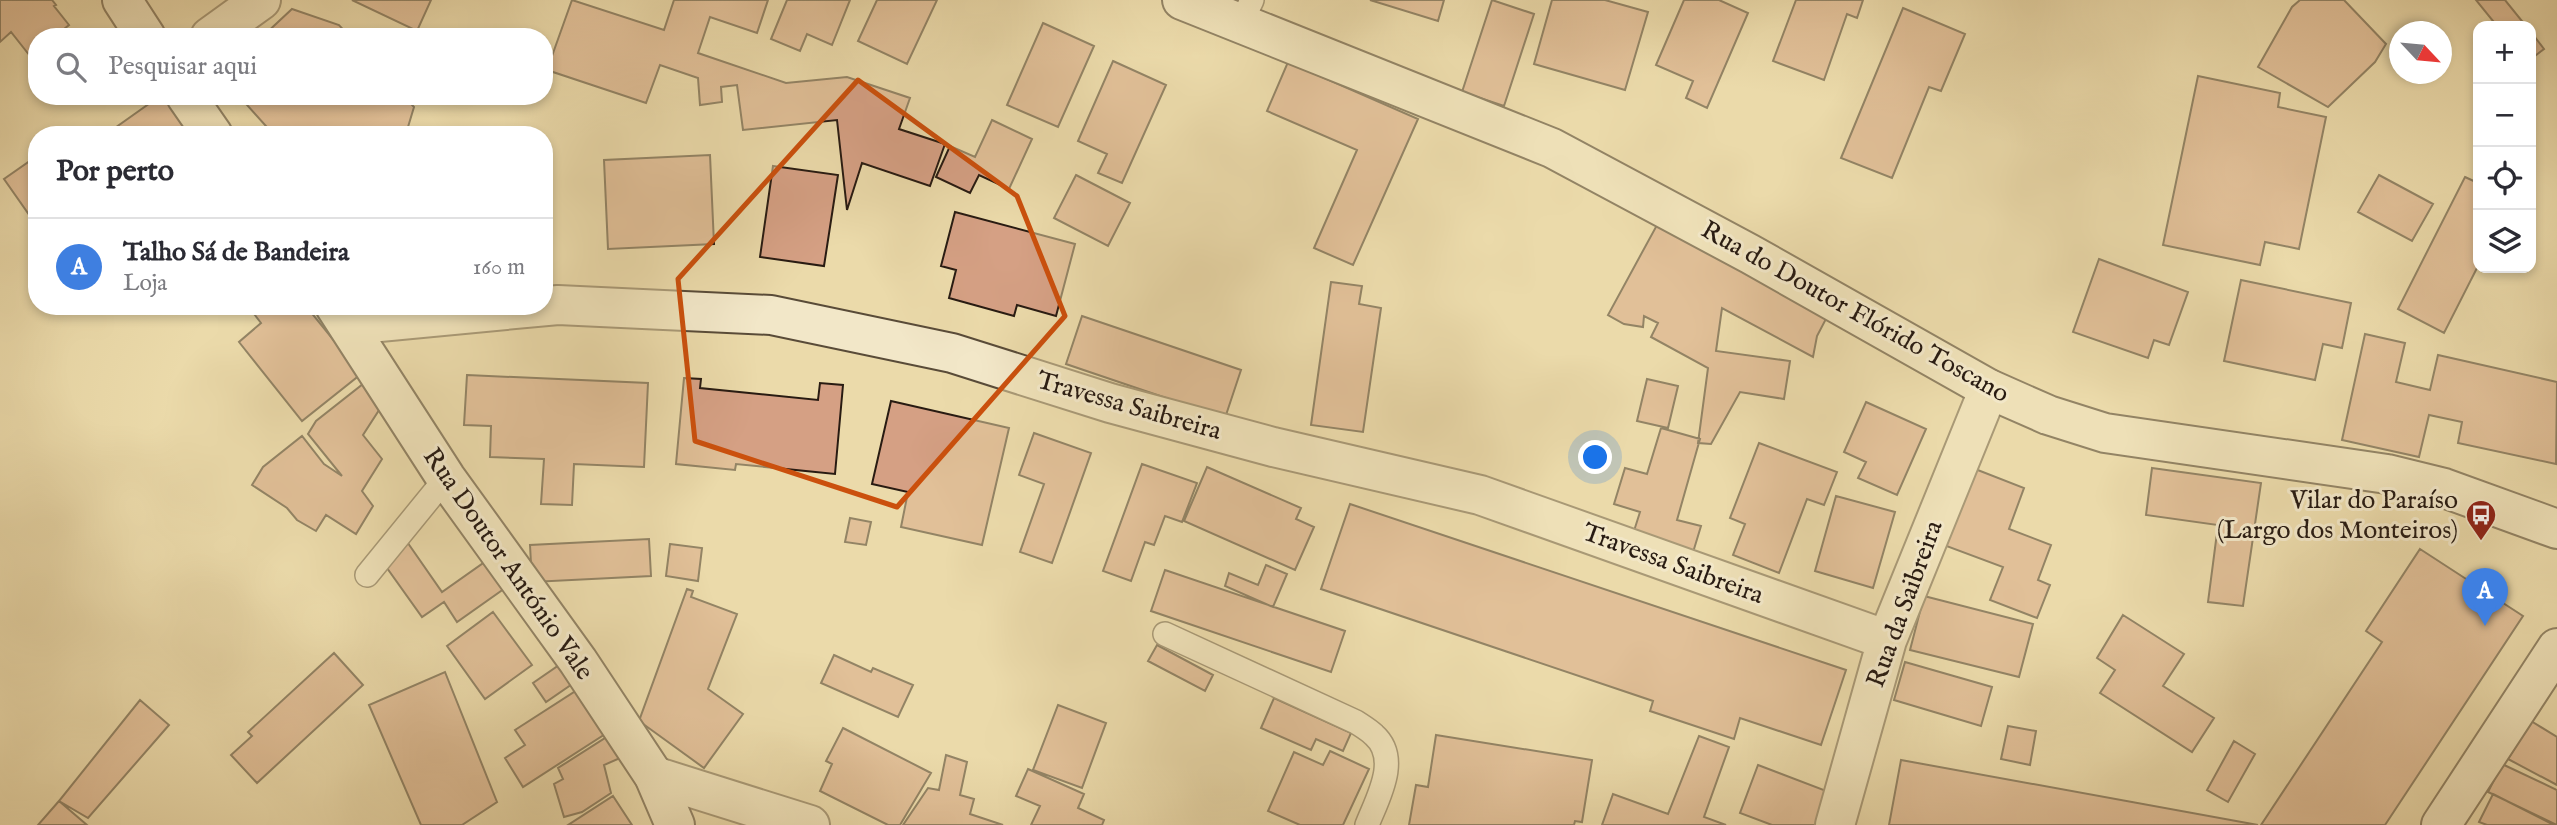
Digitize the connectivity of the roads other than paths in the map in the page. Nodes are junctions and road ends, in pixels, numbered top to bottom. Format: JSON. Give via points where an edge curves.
{"nodes":[{"id":1,"x":122,"y":0,"type":"edge"},
{"id":2,"x":261,"y":0,"type":"edge"},
{"id":3,"x":1182,"y":0,"type":"edge"},
{"id":4,"x":1246,"y":13,"type":"edge"},
{"id":5,"x":140,"y":28,"type":"edge"},
{"id":6,"x":222,"y":28,"type":"edge"},
{"id":7,"x":192,"y":105,"type":"edge"},
{"id":8,"x":207,"y":126,"type":"edge"},
{"id":9,"x":553,"y":305,"type":"edge"},
{"id":10,"x":362,"y":315,"type":"edge"},
{"id":11,"x":342,"y":316,"type":"edge"},
{"id":12,"x":1989,"y":389,"type":"junction"},
{"id":13,"x":446,"y":478,"type":"junction"},
{"id":14,"x":2557,"y":529,"type":"edge"},
{"id":15,"x":368,"y":575,"type":"dead end"},
{"id":16,"x":1165,"y":634,"type":"dead end"},
{"id":17,"x":1887,"y":640,"type":"junction"},
{"id":18,"x":2557,"y":648,"type":"edge"},
{"id":19,"x":654,"y":776,"type":"junction"},
{"id":20,"x":675,"y":825,"type":"edge"},
{"id":21,"x":810,"y":825,"type":"edge"},
{"id":22,"x":1367,"y":825,"type":"edge"},
{"id":23,"x":1835,"y":825,"type":"edge"},
{"id":24,"x":2441,"y":825,"type":"edge"}],
"edges":[{"from":1,"to":5,"type":"street"},
{"from":2,"to":6,"type":"street"},
{"from":3,"to":4,"type":"street","name":"Rua do Doutor Flórido Toscano"},
{"from":4,"to":12,"type":"street","name":"Rua do Doutor Flórido Toscano","via":[[1552,148]]},
{"from":7,"to":8,"type":"street"},
{"from":9,"to":17,"type":"street","name":"Travessa Saibreira","via":[[771,315],[952,353],[1110,403],[1273,447],[1480,495]]},
{"from":10,"to":11,"type":"street","name":"Travessa Saibreira"},
{"from":11,"to":13,"type":"street","name":"Rua Doutor António Vale"},
{"from":12,"to":14,"type":"street","name":"Rua do Doutor Flórido Toscano","via":[[2105,433],[2387,474],[2444,488]]},
{"from":12,"to":17,"type":"street","name":"Rua da Saibreira"},
{"from":13,"to":15,"type":"lane"},
{"from":13,"to":19,"type":"street","name":"Rua Doutor António Vale","via":[[578,661]]},
{"from":16,"to":22,"type":"lane","via":[[1356,722],[1377,736],[1387,774]]},
{"from":17,"to":23,"type":"street","name":"Rua da Saibreira"},
{"from":18,"to":24,"type":"street"},
{"from":19,"to":20,"type":"street","name":"Rua Doutor António Vale"},
{"from":19,"to":21,"type":"street"}]}
